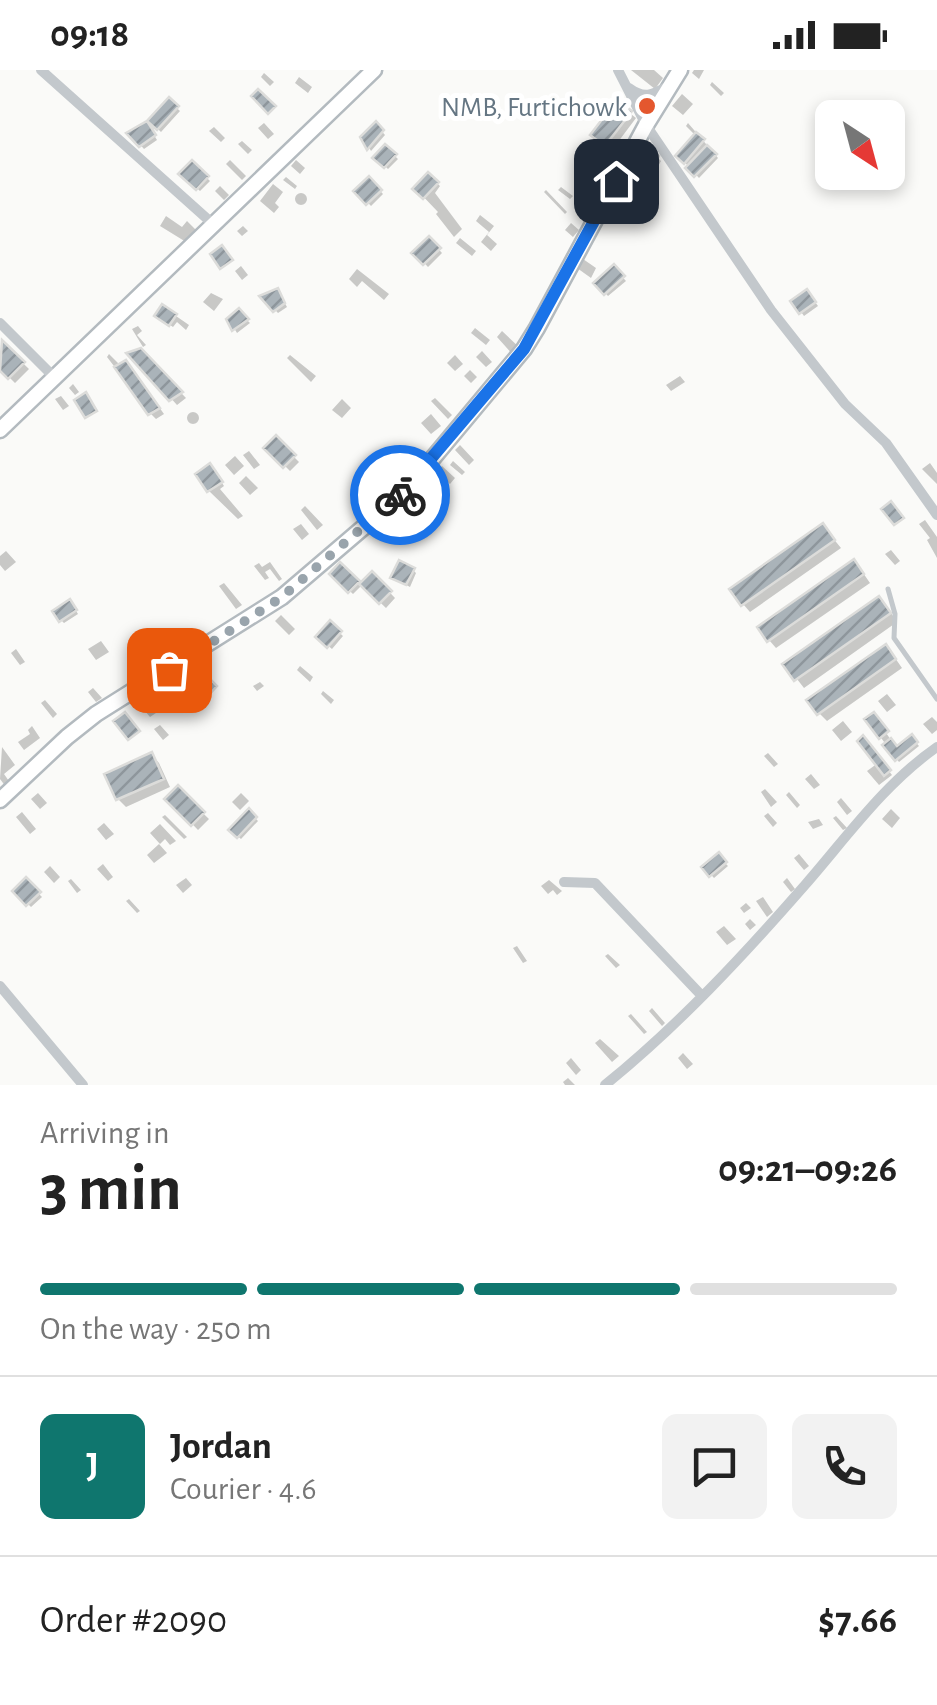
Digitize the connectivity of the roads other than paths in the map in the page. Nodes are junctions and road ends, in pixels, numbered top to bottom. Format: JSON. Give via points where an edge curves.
{"nodes":[{"id":1,"x":41,"y":70,"type":"edge"},
{"id":2,"x":374,"y":70,"type":"edge"},
{"id":3,"x":618,"y":70,"type":"edge"},
{"id":4,"x":680,"y":70,"type":"edge"},
{"id":5,"x":669,"y":86,"type":"junction"},
{"id":6,"x":628,"y":88,"type":"junction"},
{"id":7,"x":646,"y":124,"type":"junction"},
{"id":8,"x":213,"y":224,"type":"junction"},
{"id":9,"x":0,"y":323,"type":"edge"},
{"id":10,"x":56,"y":379,"type":"junction"},
{"id":11,"x":0,"y":430,"type":"edge"},
{"id":12,"x":937,"y":515,"type":"edge"},
{"id":13,"x":888,"y":589,"type":"dead end"},
{"id":14,"x":937,"y":699,"type":"edge"},
{"id":15,"x":937,"y":747,"type":"edge"},
{"id":16,"x":0,"y":800,"type":"edge"},
{"id":17,"x":564,"y":882,"type":"dead end"},
{"id":18,"x":0,"y":986,"type":"edge"},
{"id":19,"x":702,"y":996,"type":"junction"},
{"id":20,"x":83,"y":1085,"type":"edge"},
{"id":21,"x":605,"y":1085,"type":"edge"}],
"edges":[{"from":1,"to":8,"type":"street"},
{"from":2,"to":8,"type":"street"},
{"from":3,"to":6,"type":"street"},
{"from":4,"to":5,"type":"street"},
{"from":5,"to":6,"type":"street","via":[[651,96]]},
{"from":5,"to":7,"type":"street"},
{"from":6,"to":7,"type":"street"},
{"from":7,"to":12,"type":"street","via":[[771,310],[844,404],[886,443]]},
{"from":7,"to":16,"type":"street","via":[[530,338],[423,470],[282,597],[96,714]]},
{"from":8,"to":10,"type":"street"},
{"from":9,"to":10,"type":"street"},
{"from":10,"to":11,"type":"street"},
{"from":13,"to":14,"type":"lane","via":[[894,638]]},
{"from":15,"to":19,"type":"street","via":[[882,796]]},
{"from":17,"to":19,"type":"street","via":[[595,883]]},
{"from":18,"to":20,"type":"street"},
{"from":19,"to":21,"type":"street"}]}
